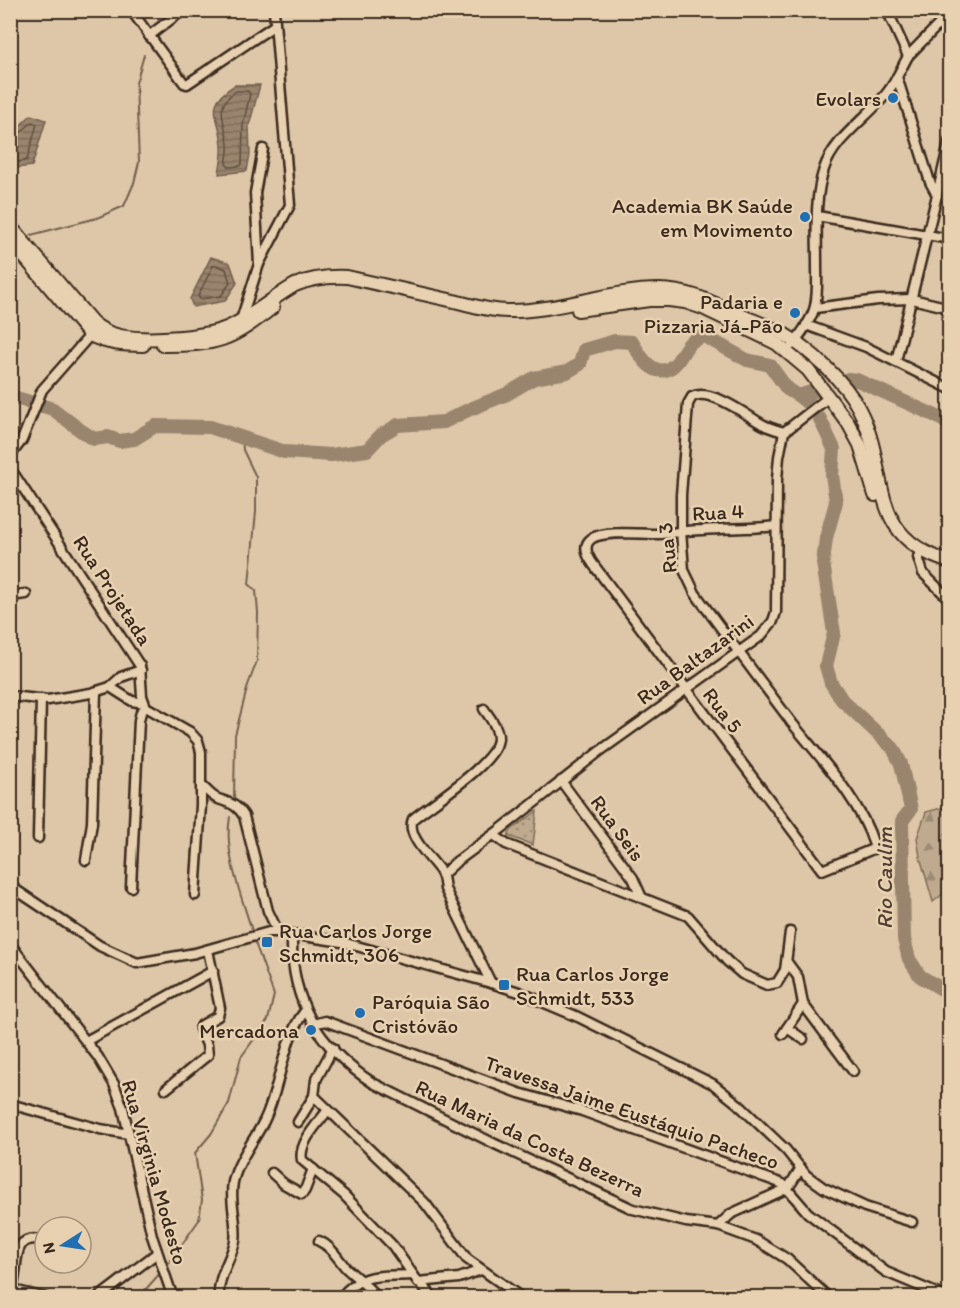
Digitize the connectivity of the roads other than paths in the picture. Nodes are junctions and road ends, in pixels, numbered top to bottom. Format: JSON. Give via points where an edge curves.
{"nodes":[{"id":1,"x":131,"y":10,"type":"edge"},
{"id":2,"x":183,"y":10,"type":"edge"},
{"id":3,"x":274,"y":10,"type":"edge"},
{"id":4,"x":887,"y":10,"type":"edge"},
{"id":5,"x":950,"y":13,"type":"edge"},
{"id":6,"x":275,"y":25,"type":"junction"},
{"id":7,"x":149,"y":36,"type":"junction"},
{"id":8,"x":908,"y":56,"type":"junction"},
{"id":9,"x":897,"y":77,"type":"junction"},
{"id":10,"x":950,"y":139,"type":"edge"},
{"id":11,"x":263,"y":149,"type":"dead end"},
{"id":12,"x":937,"y":195,"type":"junction"},
{"id":13,"x":817,"y":216,"type":"junction"},
{"id":14,"x":10,"y":226,"type":"edge"},
{"id":15,"x":927,"y":234,"type":"junction"},
{"id":16,"x":950,"y":239,"type":"edge"},
{"id":17,"x":10,"y":240,"type":"edge"},
{"id":18,"x":259,"y":264,"type":"junction"},
{"id":19,"x":912,"y":299,"type":"junction"},
{"id":20,"x":815,"y":308,"type":"junction"},
{"id":21,"x":950,"y":308,"type":"edge"},
{"id":22,"x":241,"y":320,"type":"junction"},
{"id":23,"x":805,"y":327,"type":"junction"},
{"id":24,"x":94,"y":331,"type":"junction"},
{"id":25,"x":795,"y":347,"type":"junction"},
{"id":26,"x":896,"y":361,"type":"junction"},
{"id":27,"x":831,"y":374,"type":"junction"},
{"id":28,"x":817,"y":381,"type":"junction"},
{"id":29,"x":950,"y":388,"type":"edge"},
{"id":30,"x":829,"y":397,"type":"junction"},
{"id":31,"x":861,"y":414,"type":"junction"},
{"id":32,"x":848,"y":423,"type":"junction"},
{"id":33,"x":784,"y":432,"type":"junction"},
{"id":34,"x":11,"y":455,"type":"edge"},
{"id":35,"x":10,"y":468,"type":"edge"},
{"id":36,"x":776,"y":526,"type":"junction"},
{"id":37,"x":681,"y":531,"type":"junction"},
{"id":38,"x":591,"y":539,"type":"joint"},
{"id":39,"x":918,"y":557,"type":"junction"},
{"id":40,"x":950,"y":562,"type":"edge"},
{"id":41,"x":950,"y":570,"type":"edge"},
{"id":42,"x":26,"y":594,"type":"dead end"},
{"id":43,"x":10,"y":596,"type":"edge"},
{"id":44,"x":950,"y":600,"type":"edge"},
{"id":45,"x":738,"y":651,"type":"junction"},
{"id":46,"x":141,"y":670,"type":"junction"},
{"id":47,"x":110,"y":687,"type":"junction"},
{"id":48,"x":686,"y":690,"type":"junction"},
{"id":49,"x":96,"y":692,"type":"junction"},
{"id":50,"x":10,"y":696,"type":"edge"},
{"id":51,"x":41,"y":699,"type":"junction"},
{"id":52,"x":145,"y":705,"type":"junction"},
{"id":53,"x":484,"y":709,"type":"dead end"},
{"id":54,"x":561,"y":781,"type":"junction"},
{"id":55,"x":201,"y":785,"type":"junction"},
{"id":56,"x":214,"y":797,"type":"junction"},
{"id":57,"x":201,"y":805,"type":"junction"},
{"id":58,"x":494,"y":835,"type":"junction"},
{"id":59,"x":38,"y":838,"type":"dead end"},
{"id":60,"x":86,"y":860,"type":"dead end"},
{"id":61,"x":822,"y":870,"type":"joint"},
{"id":62,"x":442,"y":875,"type":"junction"},
{"id":63,"x":10,"y":886,"type":"edge"},
{"id":64,"x":131,"y":887,"type":"dead end"},
{"id":65,"x":195,"y":895,"type":"dead end"},
{"id":66,"x":642,"y":898,"type":"junction"},
{"id":67,"x":278,"y":932,"type":"junction"},
{"id":68,"x":790,"y":932,"type":"dead end"},
{"id":69,"x":292,"y":934,"type":"junction"},
{"id":70,"x":10,"y":944,"type":"edge"},
{"id":71,"x":208,"y":950,"type":"junction"},
{"id":72,"x":786,"y":962,"type":"junction"},
{"id":73,"x":213,"y":971,"type":"junction"},
{"id":74,"x":491,"y":983,"type":"junction"},
{"id":75,"x":803,"y":1004,"type":"junction"},
{"id":76,"x":305,"y":1011,"type":"junction"},
{"id":77,"x":313,"y":1024,"type":"junction"},
{"id":78,"x":803,"y":1039,"type":"dead end"},
{"id":79,"x":86,"y":1041,"type":"junction"},
{"id":80,"x":333,"y":1048,"type":"junction"},
{"id":81,"x":853,"y":1071,"type":"dead end"},
{"id":82,"x":166,"y":1089,"type":"dead end"},
{"id":83,"x":314,"y":1096,"type":"junction"},
{"id":84,"x":10,"y":1104,"type":"edge"},
{"id":85,"x":328,"y":1110,"type":"junction"},
{"id":86,"x":298,"y":1122,"type":"dead end"},
{"id":87,"x":129,"y":1134,"type":"junction"},
{"id":88,"x":801,"y":1168,"type":"junction"},
{"id":89,"x":313,"y":1169,"type":"junction"},
{"id":90,"x":272,"y":1173,"type":"dead end"},
{"id":91,"x":788,"y":1188,"type":"junction"},
{"id":92,"x":912,"y":1222,"type":"dead end"},
{"id":93,"x":718,"y":1226,"type":"junction"},
{"id":94,"x":33,"y":1239,"type":"edge"},
{"id":95,"x":320,"y":1241,"type":"dead end"},
{"id":96,"x":157,"y":1252,"type":"junction"},
{"id":97,"x":482,"y":1270,"type":"junction"},
{"id":98,"x":360,"y":1279,"type":"junction"},
{"id":99,"x":415,"y":1279,"type":"junction"},
{"id":100,"x":12,"y":1292,"type":"edge"},
{"id":101,"x":44,"y":1297,"type":"edge"},
{"id":102,"x":98,"y":1298,"type":"edge"},
{"id":103,"x":173,"y":1298,"type":"edge"},
{"id":104,"x":219,"y":1298,"type":"edge"},
{"id":105,"x":340,"y":1298,"type":"edge"},
{"id":106,"x":378,"y":1298,"type":"edge"},
{"id":107,"x":434,"y":1298,"type":"edge"},
{"id":108,"x":522,"y":1298,"type":"edge"},
{"id":109,"x":829,"y":1298,"type":"edge"},
{"id":110,"x":948,"y":1298,"type":"edge"}],
"edges":[{"from":1,"to":7,"type":"street"},
{"from":2,"to":7,"type":"street"},
{"from":3,"to":6,"type":"street"},
{"from":4,"to":8,"type":"street"},
{"from":5,"to":8,"type":"street"},
{"from":6,"to":7,"type":"street","via":[[187,84]]},
{"from":6,"to":18,"type":"street","via":[[290,205]]},
{"from":8,"to":9,"type":"street"},
{"from":9,"to":12,"type":"street"},
{"from":9,"to":13,"type":"street","via":[[885,97],[830,156],[820,187]]},
{"from":10,"to":12,"type":"street"},
{"from":11,"to":18,"type":"street","via":[[255,193]]},
{"from":12,"to":15,"type":"street"},
{"from":13,"to":15,"type":"street"},
{"from":13,"to":20,"type":"street"},
{"from":14,"to":24,"type":"main road"},
{"from":15,"to":16,"type":"street"},
{"from":15,"to":19,"type":"street"},
{"from":17,"to":24,"type":"main road"},
{"from":18,"to":22,"type":"street"},
{"from":19,"to":20,"type":"street"},
{"from":19,"to":21,"type":"street"},
{"from":19,"to":26,"type":"street"},
{"from":20,"to":23,"type":"street"},
{"from":22,"to":24,"type":"main road","via":[[212,334],[178,337]]},
{"from":22,"to":25,"type":"main road","via":[[305,281],[333,277],[493,310],[529,309],[659,290],[691,294],[782,334]]},
{"from":23,"to":25,"type":"street"},
{"from":23,"to":26,"type":"street","via":[[845,338]]},
{"from":24,"to":25,"type":"main road","via":[[104,342],[125,345],[214,343],[238,333],[302,290],[340,284],[504,319],[669,300],[703,308]]},
{"from":24,"to":34,"type":"street","via":[[49,382],[22,441]]},
{"from":25,"to":27,"type":"main road"},
{"from":25,"to":28,"type":"main road"},
{"from":26,"to":29,"type":"street"},
{"from":27,"to":28,"type":"main road"},
{"from":27,"to":31,"type":"main road"},
{"from":28,"to":30,"type":"main road"},
{"from":30,"to":32,"type":"main road"},
{"from":30,"to":33,"type":"street"},
{"from":31,"to":32,"type":"main road","via":[[858,420]]},
{"from":31,"to":40,"type":"main road","via":[[894,526],[921,551]]},
{"from":32,"to":39,"type":"main road","via":[[860,445],[885,524],[895,539]]},
{"from":33,"to":36,"type":"street","name":"Rua Baltazarini"},
{"from":33,"to":37,"type":"street","name":"Rua 3","via":[[769,428],[718,399],[702,394],[692,397],[688,404]]},
{"from":35,"to":46,"type":"street","name":"Rua Projetada"},
{"from":36,"to":37,"type":"street","name":"Rua 4"},
{"from":36,"to":45,"type":"street","name":"Rua Baltazarini","via":[[776,612],[768,629]]},
{"from":37,"to":38,"type":"street","name":"Rua 4"},
{"from":37,"to":45,"type":"street","name":"Rua 3","via":[[687,580]]},
{"from":38,"to":48,"type":"street","name":"Rua 5","via":[[586,548],[589,559]]},
{"from":39,"to":41,"type":"main road"},
{"from":39,"to":44,"type":"street","via":[[929,581]]},
{"from":42,"to":43,"type":"street"},
{"from":45,"to":48,"type":"street","name":"Rua Baltazarini"},
{"from":45,"to":61,"type":"street","name":"Rua 3","via":[[857,809],[870,832],[874,847]]},
{"from":46,"to":47,"type":"street"},
{"from":46,"to":52,"type":"street","name":"Rua Projetada"},
{"from":47,"to":49,"type":"street"},
{"from":47,"to":52,"type":"street"},
{"from":48,"to":54,"type":"street","name":"Rua Baltazarini"},
{"from":48,"to":61,"type":"street","name":"Rua 5"},
{"from":49,"to":51,"type":"street"},
{"from":49,"to":60,"type":"street","via":[[92,823]]},
{"from":50,"to":51,"type":"street"},
{"from":51,"to":59,"type":"street"},
{"from":52,"to":55,"type":"street","via":[[196,737],[200,746]]},
{"from":52,"to":64,"type":"street","name":"Rua Projetada","via":[[139,720]]},
{"from":53,"to":62,"type":"street","via":[[497,731],[494,751],[411,822],[411,831]]},
{"from":54,"to":58,"type":"street","name":"Rua Baltazarini"},
{"from":54,"to":66,"type":"street","name":"Rua Seis","via":[[633,878]]},
{"from":55,"to":56,"type":"street"},
{"from":55,"to":57,"type":"street"},
{"from":56,"to":57,"type":"street"},
{"from":56,"to":67,"type":"street","via":[[232,803],[244,816],[268,911]]},
{"from":57,"to":65,"type":"street"},
{"from":58,"to":62,"type":"street","name":"Rua Baltazarini"},
{"from":58,"to":66,"type":"street","via":[[506,844]]},
{"from":62,"to":74,"type":"street","via":[[445,889]]},
{"from":63,"to":71,"type":"street","via":[[100,946],[137,963]]},
{"from":66,"to":72,"type":"street","via":[[688,916],[727,961],[753,981],[777,983],[783,977]]},
{"from":67,"to":69,"type":"street"},
{"from":67,"to":71,"type":"street"},
{"from":68,"to":72,"type":"street"},
{"from":69,"to":74,"type":"street","via":[[342,942]]},
{"from":69,"to":76,"type":"street","name":"Rua Maria da Costa Bezerra","via":[[294,972]]},
{"from":70,"to":79,"type":"street","name":"Rua Virginia Modesto"},
{"from":71,"to":73,"type":"street"},
{"from":72,"to":75,"type":"street","via":[[798,977]]},
{"from":73,"to":79,"type":"street"},
{"from":73,"to":82,"type":"street","via":[[220,1012],[200,1029],[208,1055]]},
{"from":74,"to":88,"type":"street","via":[[578,1017],[713,1084]]},
{"from":75,"to":78,"type":"street","via":[[785,1031]]},
{"from":75,"to":81,"type":"street"},
{"from":76,"to":77,"type":"street","name":"Rua Maria da Costa Bezerra"},
{"from":76,"to":104,"type":"street","via":[[292,1033],[269,1111],[236,1173],[232,1207],[236,1235],[220,1281]]},
{"from":77,"to":80,"type":"street","name":"Rua Maria da Costa Bezerra"},
{"from":77,"to":91,"type":"street","name":"Travessa Jaime Eustáquio Pacheco","via":[[323,1021],[353,1031],[519,1093],[582,1111],[745,1169]]},
{"from":79,"to":87,"type":"street","name":"Rua Virginia Modesto","via":[[114,1084]]},
{"from":80,"to":83,"type":"street","via":[[316,1080]]},
{"from":80,"to":93,"type":"street","name":"Rua Maria da Costa Bezerra","via":[[373,1083],[615,1201],[686,1222]]},
{"from":83,"to":85,"type":"street"},
{"from":83,"to":86,"type":"street"},
{"from":84,"to":87,"type":"street"},
{"from":85,"to":89,"type":"street","via":[[301,1153],[302,1160]]},
{"from":85,"to":97,"type":"street","via":[[426,1203],[461,1253]]},
{"from":87,"to":96,"type":"street","name":"Rua Virginia Modesto"},
{"from":88,"to":91,"type":"street"},
{"from":88,"to":92,"type":"street","via":[[839,1196]]},
{"from":89,"to":90,"type":"street","via":[[302,1194]]},
{"from":89,"to":99,"type":"street","via":[[335,1186],[393,1246]]},
{"from":91,"to":93,"type":"street"},
{"from":91,"to":110,"type":"street","name":"Travessa Jaime Eustáquio Pacheco","via":[[808,1213],[886,1272]]},
{"from":93,"to":109,"type":"street","name":"Rua Maria da Costa Bezerra","via":[[777,1251]]},
{"from":94,"to":100,"type":"street","via":[[21,1246],[15,1260]]},
{"from":95,"to":98,"type":"street"},
{"from":96,"to":102,"type":"street"},
{"from":96,"to":103,"type":"street","name":"Rua Virginia Modesto"},
{"from":97,"to":99,"type":"street","via":[[459,1278]]},
{"from":97,"to":108,"type":"street"},
{"from":98,"to":99,"type":"street"},
{"from":98,"to":105,"type":"street"},
{"from":98,"to":106,"type":"street"},
{"from":99,"to":107,"type":"street"},
{"from":100,"to":101,"type":"street"}]}
